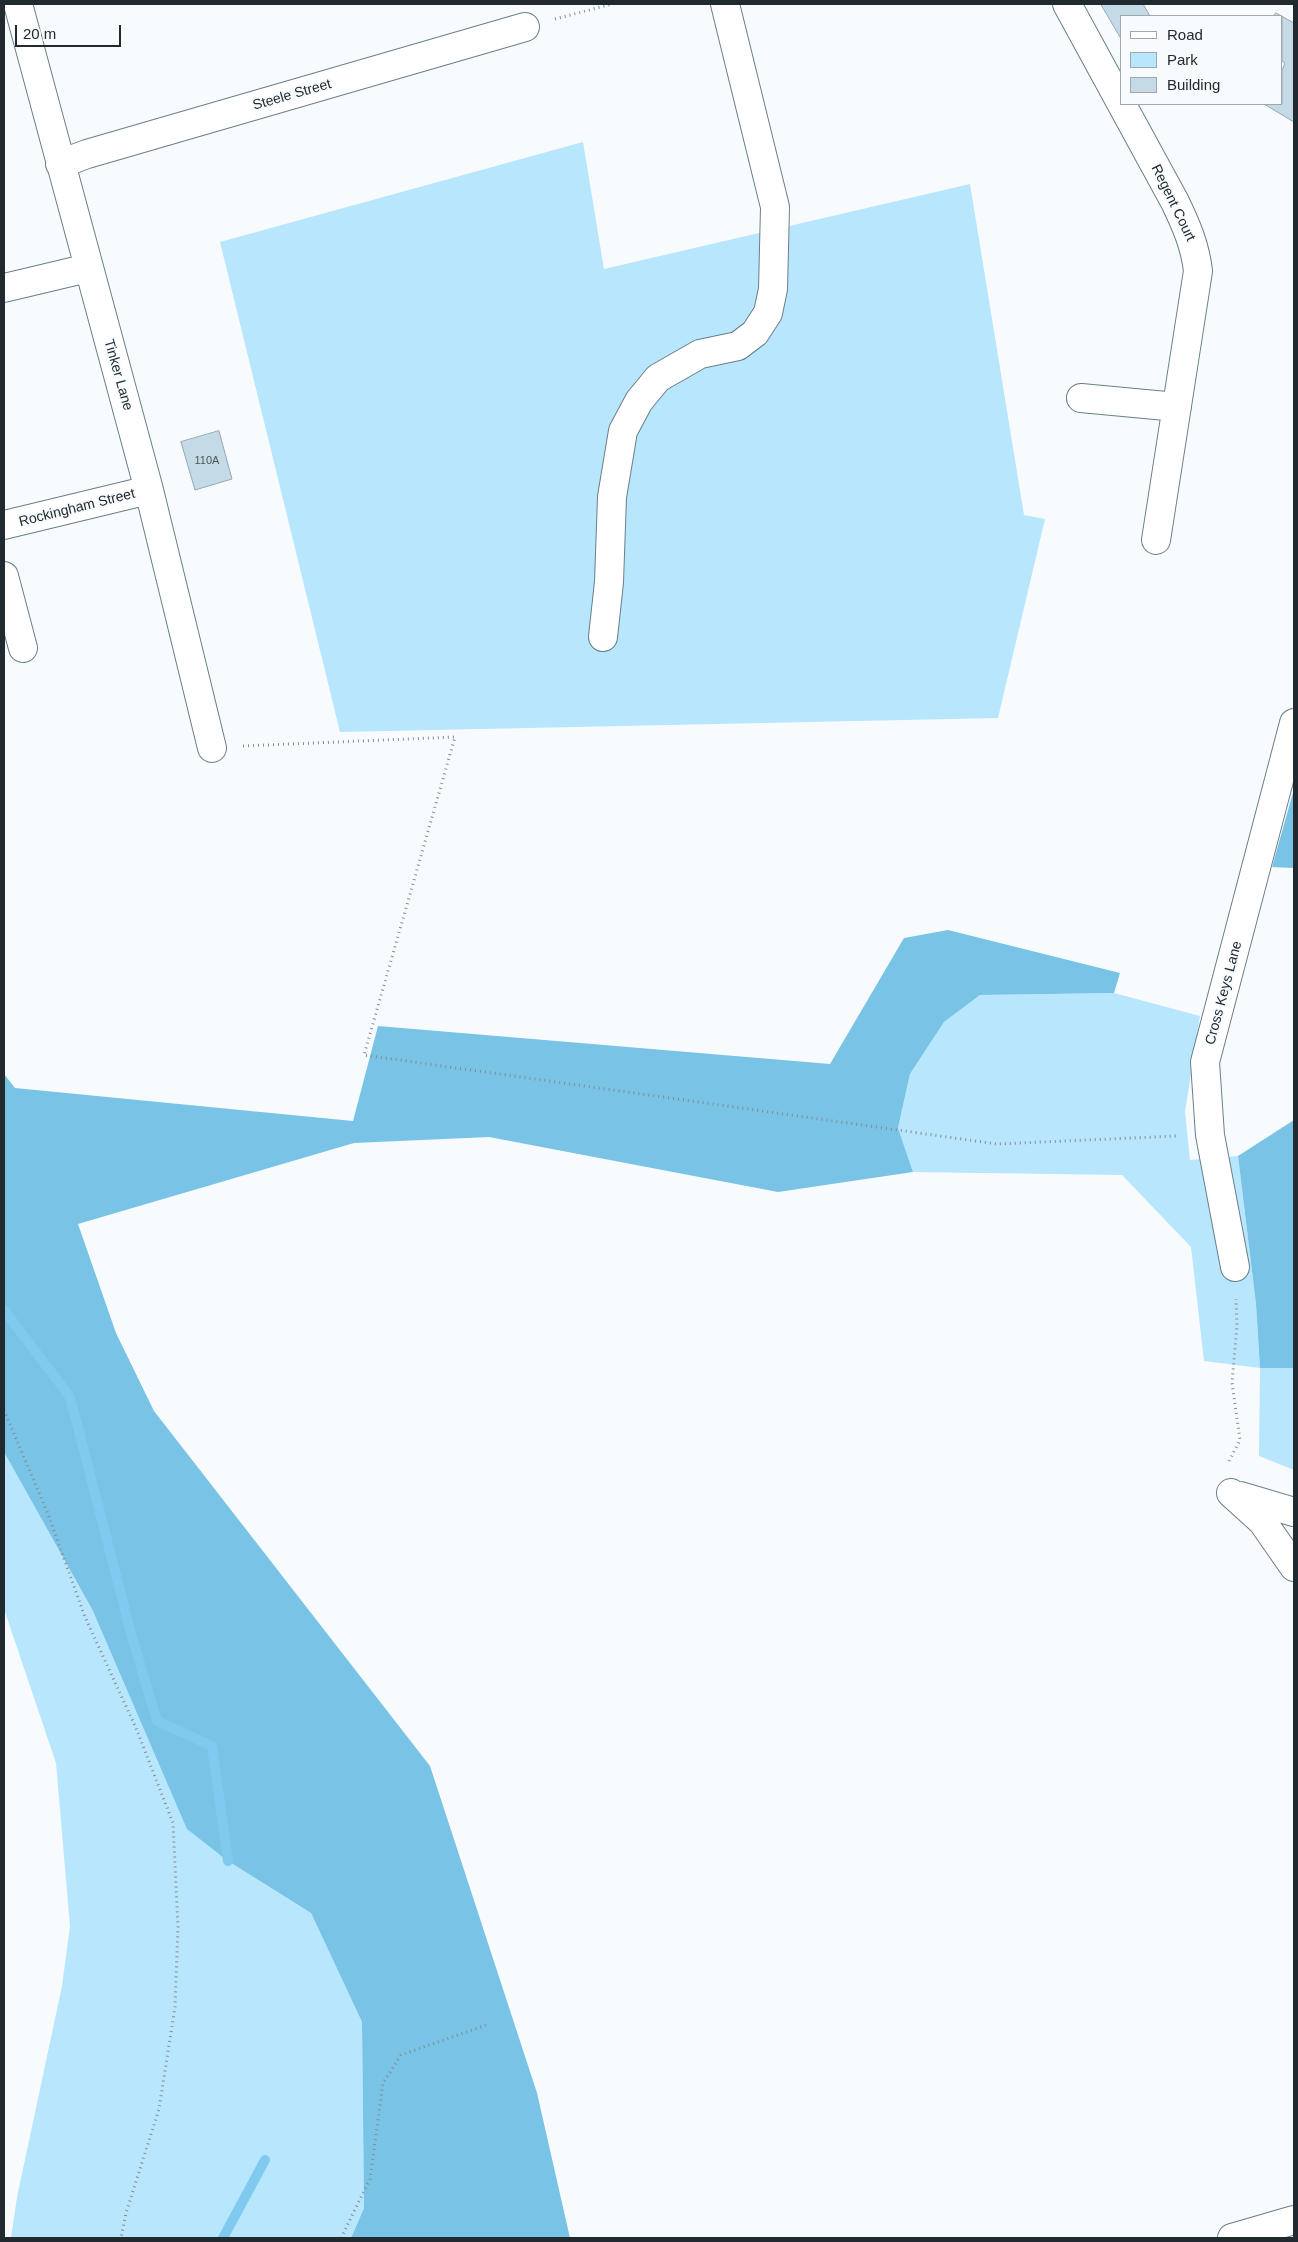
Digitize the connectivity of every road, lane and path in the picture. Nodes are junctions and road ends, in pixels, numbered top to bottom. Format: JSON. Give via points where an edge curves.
{"nodes":[{"id":1,"x":18,"y":4,"type":"edge"},
{"id":2,"x":612,"y":4,"type":"edge"},
{"id":3,"x":725,"y":4,"type":"edge"},
{"id":4,"x":1067,"y":4,"type":"edge"},
{"id":5,"x":526,"y":27,"type":"joint"},
{"id":6,"x":1120,"y":102,"type":"edge"},
{"id":7,"x":1122,"y":105,"type":"edge"},
{"id":8,"x":60,"y":164,"type":"junction"},
{"id":9,"x":88,"y":268,"type":"junction"},
{"id":10,"x":4,"y":288,"type":"edge"},
{"id":11,"x":1081,"y":398,"type":"dead end"},
{"id":12,"x":1177,"y":407,"type":"junction"},
{"id":13,"x":150,"y":490,"type":"junction"},
{"id":14,"x":4,"y":525,"type":"edge"},
{"id":15,"x":1156,"y":540,"type":"dead end"},
{"id":16,"x":4,"y":576,"type":"edge"},
{"id":17,"x":603,"y":637,"type":"dead end"},
{"id":18,"x":23,"y":648,"type":"dead end"},
{"id":19,"x":1294,"y":723,"type":"edge"},
{"id":20,"x":212,"y":748,"type":"joint"},
{"id":21,"x":1210,"y":1135,"type":"junction"},
{"id":22,"x":1235,"y":1267,"type":"joint"},
{"id":23,"x":4,"y":1410,"type":"edge"},
{"id":24,"x":1240,"y":1440,"type":"dead end"},
{"id":25,"x":1294,"y":1512,"type":"edge"},
{"id":26,"x":1294,"y":1567,"type":"edge"},
{"id":27,"x":489,"y":2024,"type":"dead end"},
{"id":28,"x":1294,"y":2220,"type":"edge"},
{"id":29,"x":121,"y":2238,"type":"edge"},
{"id":30,"x":341,"y":2238,"type":"edge"},
{"id":31,"x":1232,"y":2238,"type":"edge"}],
"edges":[{"from":1,"to":8,"type":"main road","name":"Tinker Lane"},
{"from":2,"to":5,"type":"path"},
{"from":3,"to":17,"type":"main road","via":[[774,207],[773,289],[768,313],[755,333],[738,346],[700,354],[658,378],[639,401],[623,431],[612,497]]},
{"from":4,"to":6,"type":"main road","name":"Regent Court"},
{"from":5,"to":8,"type":"main road","name":"Steele Street"},
{"from":7,"to":12,"type":"main road","name":"Regent Court","via":[[1190,231],[1196,253],[1198,271]]},
{"from":8,"to":9,"type":"main road","name":"Tinker Lane"},
{"from":9,"to":10,"type":"main road"},
{"from":9,"to":13,"type":"main road","name":"Tinker Lane"},
{"from":11,"to":12,"type":"main road"},
{"from":12,"to":15,"type":"main road","name":"Regent Court"},
{"from":13,"to":14,"type":"main road","name":"Rockingham Street"},
{"from":13,"to":20,"type":"main road","name":"Tinker Lane"},
{"from":16,"to":18,"type":"main road"},
{"from":19,"to":21,"type":"main road","name":"Cross Keys Lane","via":[[1205,1062]]},
{"from":20,"to":21,"type":"path","via":[[455,737],[364,1055],[997,1144]]},
{"from":21,"to":22,"type":"main road","name":"Cross Keys Lane"},
{"from":22,"to":24,"type":"path","via":[[1238,1325],[1232,1383]]},
{"from":23,"to":29,"type":"path","via":[[48,1514],[84,1617],[136,1728],[173,1823],[178,1927],[175,2007],[159,2109]]},
{"from":25,"to":26,"type":"main road","via":[[1231,1493],[1262,1521]]},
{"from":27,"to":30,"type":"path","via":[[401,2055],[383,2083],[370,2179]]},
{"from":28,"to":31,"type":"main road"}]}
